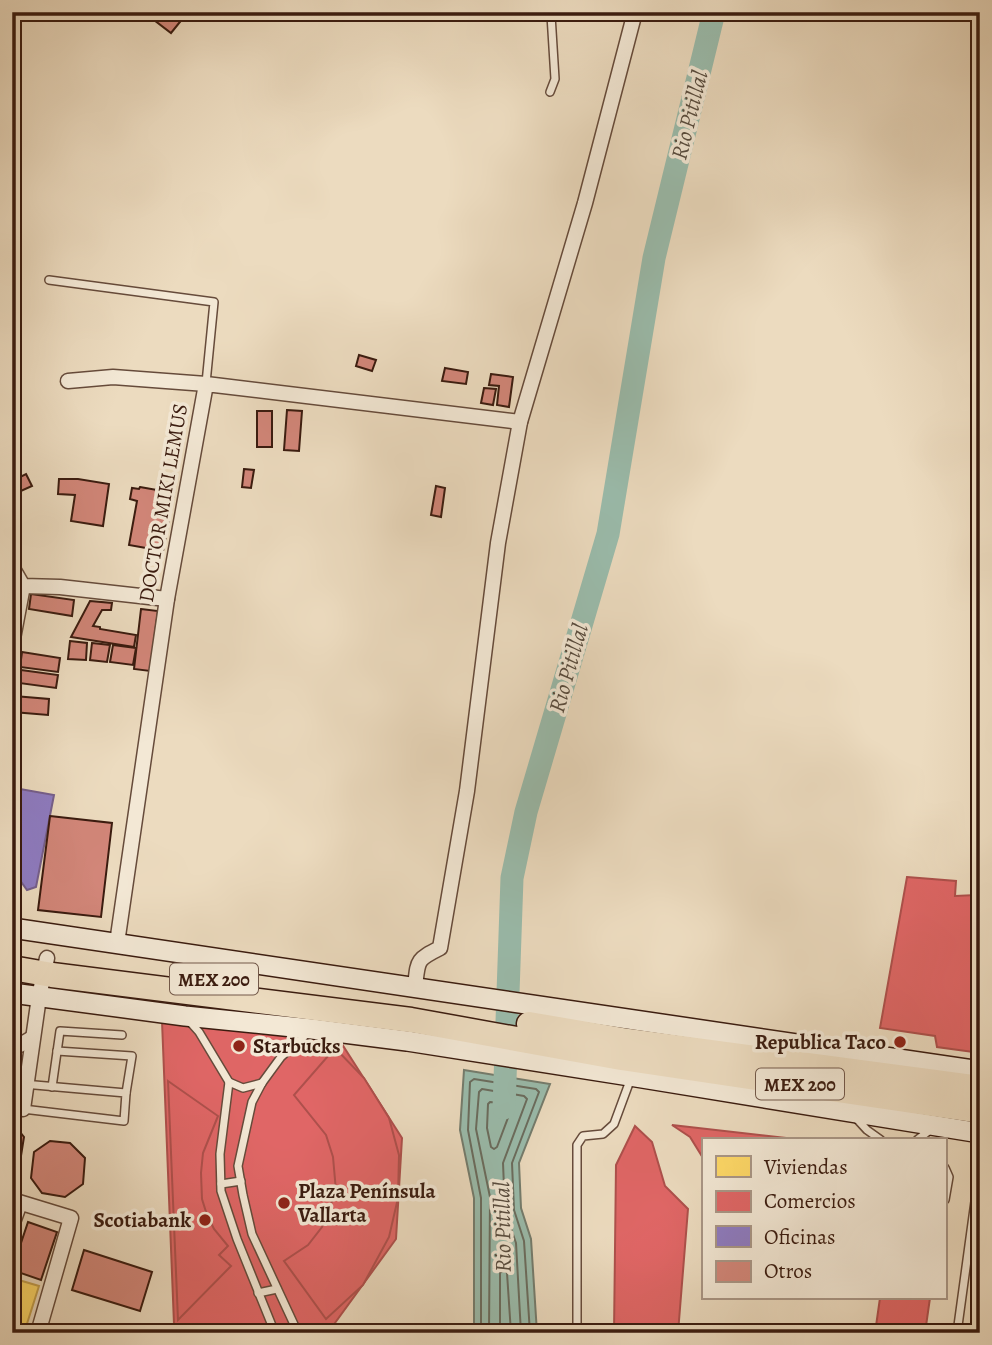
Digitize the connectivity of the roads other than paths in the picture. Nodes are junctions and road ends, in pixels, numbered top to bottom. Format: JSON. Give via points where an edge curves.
{"nodes":[{"id":1,"x":549,"y":12,"type":"edge"},
{"id":2,"x":635,"y":12,"type":"edge"},
{"id":3,"x":550,"y":92,"type":"dead end"},
{"id":4,"x":49,"y":280,"type":"dead end"},
{"id":5,"x":68,"y":381,"type":"dead end"},
{"id":6,"x":206,"y":384,"type":"junction"},
{"id":7,"x":520,"y":422,"type":"junction"},
{"id":8,"x":12,"y":567,"type":"edge"},
{"id":9,"x":23,"y":586,"type":"junction"},
{"id":10,"x":167,"y":599,"type":"junction"},
{"id":11,"x":12,"y":644,"type":"edge"},
{"id":12,"x":12,"y":928,"type":"edge"},
{"id":13,"x":117,"y":943,"type":"junction"},
{"id":14,"x":12,"y":951,"type":"edge"},
{"id":15,"x":12,"y":968,"type":"edge"},
{"id":16,"x":43,"y":976,"type":"junction"},
{"id":17,"x":12,"y":993,"type":"edge"},
{"id":18,"x":413,"y":1008,"type":"junction"},
{"id":19,"x":185,"y":1016,"type":"junction"},
{"id":20,"x":312,"y":1029,"type":"junction"},
{"id":21,"x":122,"y":1035,"type":"dead end"},
{"id":22,"x":32,"y":1038,"type":"junction"},
{"id":23,"x":12,"y":1045,"type":"edge"},
{"id":24,"x":57,"y":1051,"type":"junction"},
{"id":25,"x":624,"y":1054,"type":"junction"},
{"id":26,"x":980,"y":1071,"type":"edge"},
{"id":27,"x":229,"y":1082,"type":"junction"},
{"id":28,"x":261,"y":1083,"type":"junction"},
{"id":29,"x":19,"y":1084,"type":"edge"},
{"id":30,"x":52,"y":1087,"type":"junction"},
{"id":31,"x":980,"y":1088,"type":"edge"},
{"id":32,"x":126,"y":1093,"type":"junction"},
{"id":33,"x":18,"y":1108,"type":"edge"},
{"id":34,"x":980,"y":1111,"type":"edge"},
{"id":35,"x":851,"y":1112,"type":"junction"},
{"id":36,"x":935,"y":1126,"type":"junction"},
{"id":37,"x":980,"y":1133,"type":"edge"},
{"id":38,"x":878,"y":1138,"type":"edge"},
{"id":39,"x":920,"y":1138,"type":"edge"},
{"id":40,"x":980,"y":1165,"type":"edge"},
{"id":41,"x":946,"y":1170,"type":"edge"},
{"id":42,"x":241,"y":1181,"type":"junction"},
{"id":43,"x":221,"y":1184,"type":"junction"},
{"id":44,"x":946,"y":1194,"type":"edge"},
{"id":45,"x":16,"y":1201,"type":"edge"},
{"id":46,"x":12,"y":1225,"type":"edge"},
{"id":47,"x":252,"y":1234,"type":"junction"},
{"id":48,"x":237,"y":1239,"type":"junction"},
{"id":49,"x":277,"y":1289,"type":"junction"},
{"id":50,"x":258,"y":1293,"type":"junction"},
{"id":51,"x":38,"y":1333,"type":"edge"},
{"id":52,"x":275,"y":1333,"type":"edge"},
{"id":53,"x":298,"y":1333,"type":"edge"},
{"id":54,"x":577,"y":1333,"type":"edge"},
{"id":55,"x":957,"y":1333,"type":"edge"}],
"edges":[{"from":1,"to":3,"type":"lane","via":[[555,79]]},
{"from":2,"to":7,"type":"street"},
{"from":4,"to":6,"type":"lane","via":[[214,302]]},
{"from":5,"to":6,"type":"street","via":[[113,377]]},
{"from":6,"to":7,"type":"street","name":"DOCTOR MIKI LEMUS"},
{"from":6,"to":10,"type":"street","name":"DOCTOR MIKI LEMUS"},
{"from":7,"to":18,"type":"street","via":[[498,543],[467,791],[440,948],[422,957],[417,968]]},
{"from":8,"to":9,"type":"street"},
{"from":9,"to":10,"type":"street"},
{"from":9,"to":11,"type":"street"},
{"from":10,"to":13,"type":"street","name":"DOCTOR MIKI LEMUS"},
{"from":12,"to":13,"type":"main road"},
{"from":13,"to":18,"type":"main road"},
{"from":14,"to":16,"type":"highway","number":"MEX 200"},
{"from":15,"to":16,"type":"highway","number":"MEX 200"},
{"from":16,"to":17,"type":"main road"},
{"from":16,"to":18,"type":"highway","number":"MEX 200"},
{"from":16,"to":19,"type":"main road"},
{"from":16,"to":22,"type":"street"},
{"from":18,"to":20,"type":"main road"},
{"from":18,"to":25,"type":"highway","number":"MEX 200"},
{"from":18,"to":25,"type":"main road"},
{"from":19,"to":20,"type":"main road"},
{"from":19,"to":27,"type":"lane","via":[[200,1032]]},
{"from":20,"to":28,"type":"lane"},
{"from":21,"to":24,"type":"lane","via":[[60,1031]]},
{"from":22,"to":23,"type":"street"},
{"from":22,"to":29,"type":"street"},
{"from":24,"to":30,"type":"lane"},
{"from":24,"to":32,"type":"lane","via":[[132,1056]]},
{"from":25,"to":26,"type":"main road"},
{"from":25,"to":31,"type":"highway","number":"MEX 200"},
{"from":25,"to":34,"type":"highway","number":"MEX 200"},
{"from":25,"to":35,"type":"main road"},
{"from":25,"to":54,"type":"lane","via":[[614,1124],[603,1134],[583,1136],[577,1145]]},
{"from":27,"to":28,"type":"lane","via":[[243,1088]]},
{"from":27,"to":43,"type":"lane"},
{"from":28,"to":42,"type":"lane","via":[[245,1131],[238,1166]]},
{"from":29,"to":30,"type":"lane"},
{"from":29,"to":33,"type":"street"},
{"from":30,"to":32,"type":"lane"},
{"from":32,"to":33,"type":"lane","via":[[124,1121]]},
{"from":35,"to":36,"type":"main road"},
{"from":35,"to":38,"type":"lane"},
{"from":36,"to":37,"type":"main road"},
{"from":36,"to":39,"type":"lane"},
{"from":40,"to":55,"type":"lane"},
{"from":41,"to":44,"type":"lane"},
{"from":42,"to":43,"type":"lane"},
{"from":42,"to":47,"type":"lane"},
{"from":43,"to":48,"type":"lane"},
{"from":45,"to":46,"type":"street"},
{"from":45,"to":51,"type":"street","via":[[71,1218]]},
{"from":47,"to":48,"type":"lane"},
{"from":47,"to":49,"type":"lane"},
{"from":48,"to":50,"type":"lane"},
{"from":49,"to":50,"type":"lane"},
{"from":49,"to":53,"type":"lane"},
{"from":50,"to":52,"type":"lane"}]}
